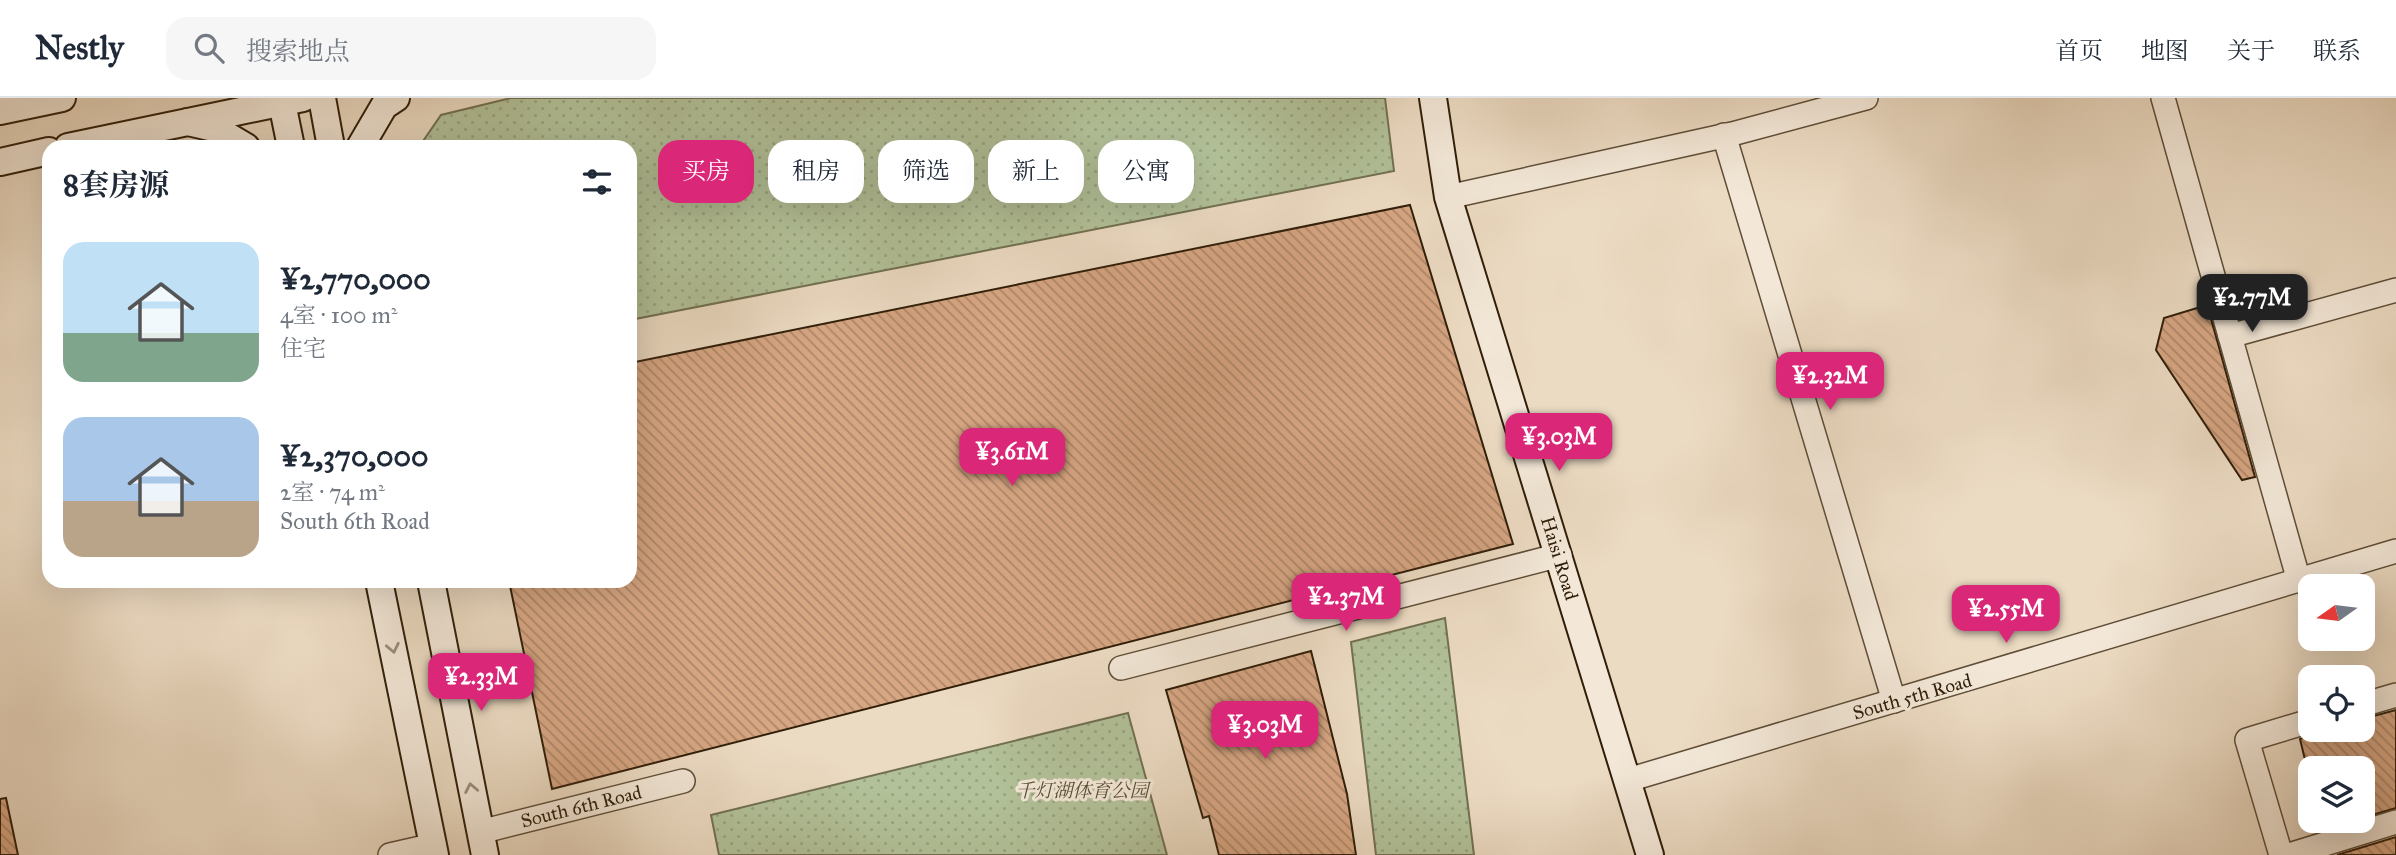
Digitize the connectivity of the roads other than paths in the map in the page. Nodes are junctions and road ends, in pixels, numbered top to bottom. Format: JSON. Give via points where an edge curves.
{"nodes":[{"id":1,"x":62,"y":98,"type":"edge"},
{"id":2,"x":322,"y":98,"type":"edge"},
{"id":3,"x":396,"y":98,"type":"edge"},
{"id":4,"x":1433,"y":98,"type":"edge"},
{"id":5,"x":1866,"y":98,"type":"edge"},
{"id":6,"x":2163,"y":98,"type":"edge"},
{"id":7,"x":289,"y":100,"type":"edge"},
{"id":8,"x":0,"y":111,"type":"edge"},
{"id":9,"x":187,"y":121,"type":"junction"},
{"id":10,"x":1724,"y":135,"type":"junction"},
{"id":11,"x":100,"y":140,"type":"edge"},
{"id":12,"x":234,"y":140,"type":"edge"},
{"id":13,"x":291,"y":140,"type":"edge"},
{"id":14,"x":330,"y":140,"type":"edge"},
{"id":15,"x":364,"y":140,"type":"edge"},
{"id":16,"x":42,"y":153,"type":"edge"},
{"id":17,"x":0,"y":162,"type":"edge"},
{"id":18,"x":1448,"y":197,"type":"junction"},
{"id":19,"x":2396,"y":290,"type":"edge"},
{"id":20,"x":2230,"y":336,"type":"junction"},
{"id":21,"x":2396,"y":551,"type":"edge"},
{"id":22,"x":1560,"y":555,"type":"junction"},
{"id":23,"x":2322,"y":574,"type":"edge"},
{"id":24,"x":2298,"y":577,"type":"edge"},
{"id":25,"x":2298,"y":581,"type":"edge"},
{"id":26,"x":380,"y":588,"type":"edge"},
{"id":27,"x":432,"y":588,"type":"edge"},
{"id":28,"x":1121,"y":668,"type":"dead end"},
{"id":29,"x":2396,"y":695,"type":"edge"},
{"id":30,"x":1894,"y":701,"type":"junction"},
{"id":31,"x":2375,"y":701,"type":"edge"},
{"id":32,"x":2298,"y":725,"type":"edge"},
{"id":33,"x":1628,"y":780,"type":"junction"},
{"id":34,"x":683,"y":781,"type":"dead end"},
{"id":35,"x":2396,"y":822,"type":"edge"},
{"id":36,"x":482,"y":843,"type":"edge"},
{"id":37,"x":434,"y":850,"type":"edge"},
{"id":38,"x":390,"y":855,"type":"edge"},
{"id":39,"x":1650,"y":855,"type":"edge"},
{"id":40,"x":2281,"y":855,"type":"edge"},
{"id":41,"x":2289,"y":855,"type":"edge"}],
"edges":[{"from":1,"to":8,"type":"main road"},
{"from":2,"to":14,"type":"main road"},
{"from":3,"to":15,"type":"main road","via":[[384,106]]},
{"from":4,"to":18,"type":"main road","name":"Haisi Road"},
{"from":5,"to":10,"type":"street"},
{"from":6,"to":20,"type":"street"},
{"from":7,"to":9,"type":"main road"},
{"from":7,"to":13,"type":"main road"},
{"from":9,"to":11,"type":"main road"},
{"from":9,"to":12,"type":"main road","via":[[214,128]]},
{"from":10,"to":18,"type":"street"},
{"from":10,"to":30,"type":"street"},
{"from":16,"to":17,"type":"main road"},
{"from":18,"to":22,"type":"main road","name":"Haisi Road"},
{"from":19,"to":20,"type":"street"},
{"from":20,"to":24,"type":"street"},
{"from":21,"to":23,"type":"street","name":"South 5th Road"},
{"from":22,"to":28,"type":"street"},
{"from":22,"to":33,"type":"main road","name":"Haisi Road"},
{"from":25,"to":30,"type":"street","name":"South 5th Road"},
{"from":26,"to":37,"type":"main road","one_way":true},
{"from":36,"to":27,"type":"main road","one_way":true},
{"from":29,"to":31,"type":"street"},
{"from":30,"to":33,"type":"street","name":"South 5th Road"},
{"from":32,"to":40,"type":"street","via":[[2247,740]]},
{"from":33,"to":39,"type":"main road","name":"Haisi Road"},
{"from":34,"to":36,"type":"street","name":"South 6th Road"},
{"from":35,"to":41,"type":"street"},
{"from":37,"to":38,"type":"street"}]}
